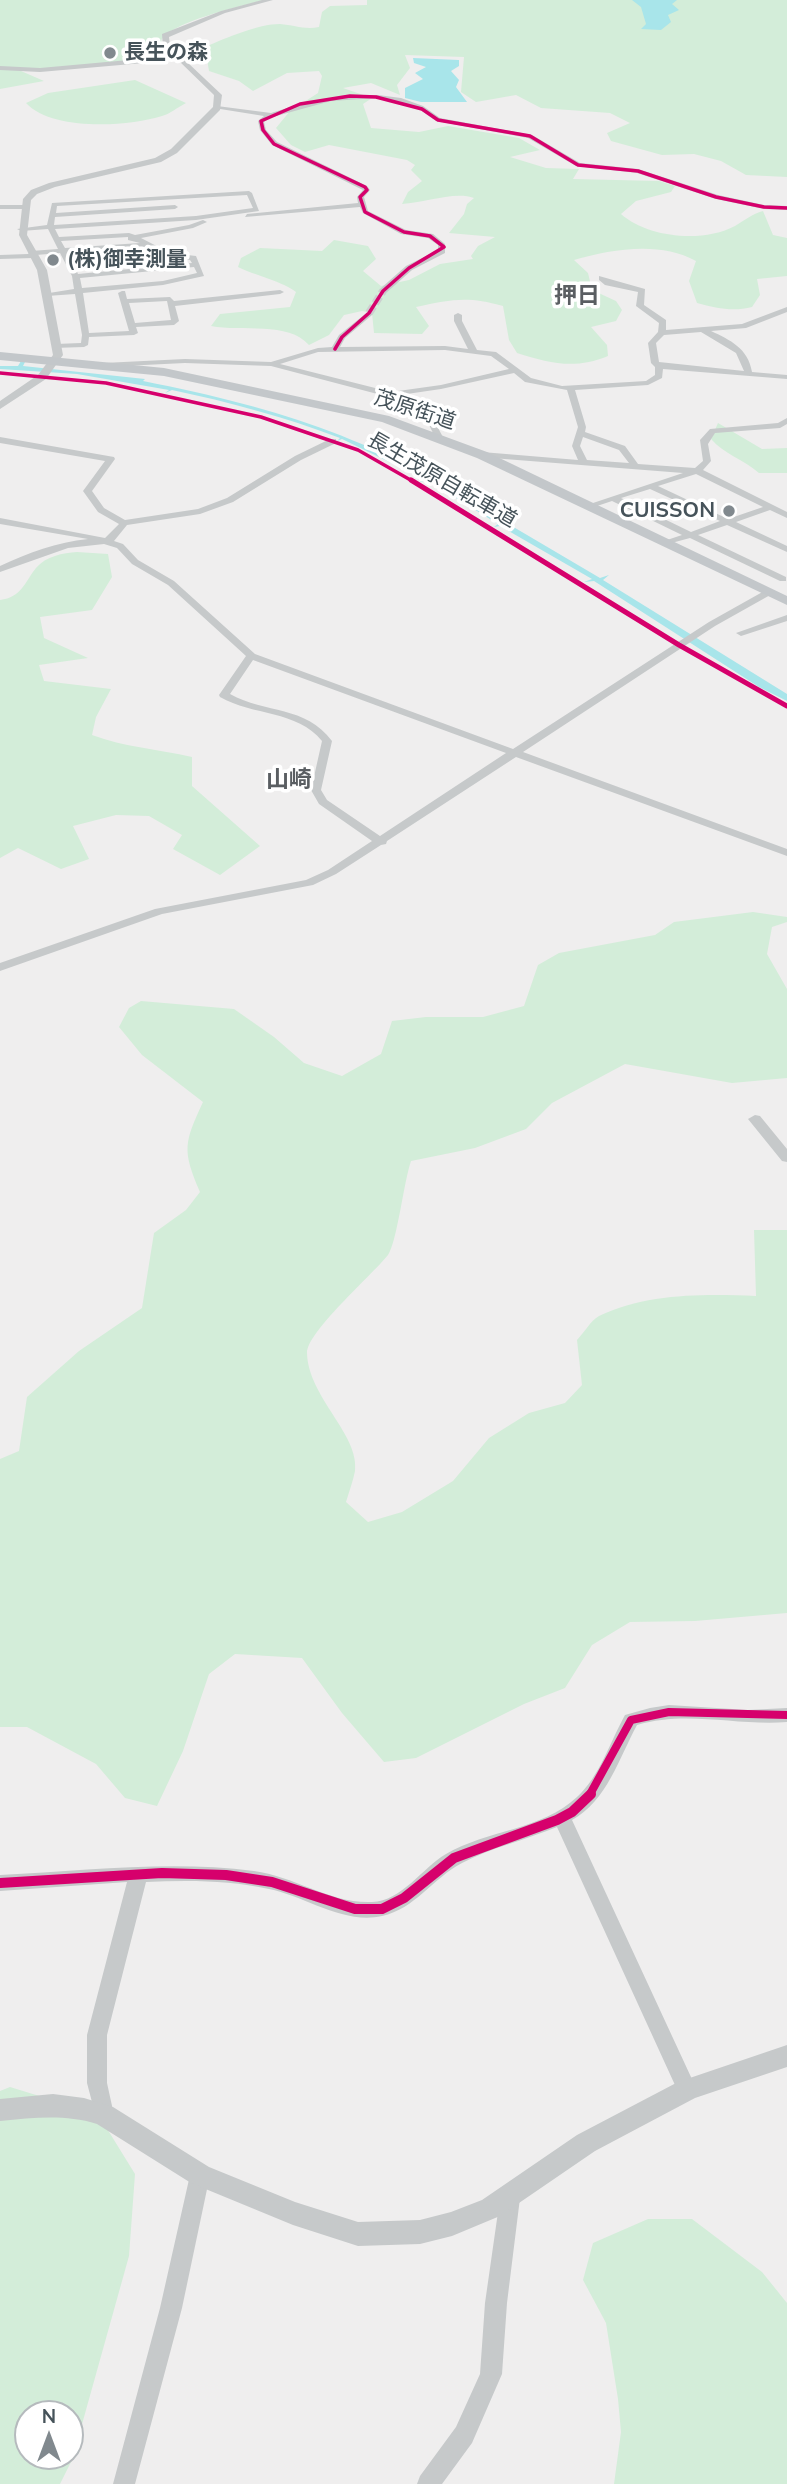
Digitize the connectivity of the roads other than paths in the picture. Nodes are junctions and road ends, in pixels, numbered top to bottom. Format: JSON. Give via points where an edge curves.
{"nodes":[{"id":1,"x":270,"y":0,"type":"edge"},
{"id":2,"x":179,"y":58,"type":"junction"},
{"id":3,"x":0,"y":68,"type":"edge"},
{"id":4,"x":218,"y":108,"type":"junction"},
{"id":5,"x":271,"y":115,"type":"junction"},
{"id":6,"x":232,"y":193,"type":"junction"},
{"id":7,"x":211,"y":194,"type":"junction"},
{"id":8,"x":184,"y":196,"type":"junction"},
{"id":9,"x":172,"y":197,"type":"junction"},
{"id":10,"x":364,"y":204,"type":"junction"},
{"id":11,"x":24,"y":206,"type":"junction"},
{"id":12,"x":0,"y":207,"type":"edge"},
{"id":13,"x":175,"y":207,"type":"junction"},
{"id":14,"x":787,"y":208,"type":"edge"},
{"id":15,"x":217,"y":214,"type":"junction"},
{"id":16,"x":52,"y":215,"type":"junction"},
{"id":17,"x":179,"y":219,"type":"junction"},
{"id":18,"x":50,"y":227,"type":"junction"},
{"id":19,"x":22,"y":229,"type":"junction"},
{"id":20,"x":131,"y":238,"type":"junction"},
{"id":21,"x":55,"y":239,"type":"junction"},
{"id":22,"x":147,"y":245,"type":"junction"},
{"id":23,"x":63,"y":251,"type":"junction"},
{"id":24,"x":32,"y":255,"type":"junction"},
{"id":25,"x":170,"y":255,"type":"junction"},
{"id":26,"x":0,"y":257,"type":"edge"},
{"id":27,"x":70,"y":263,"type":"junction"},
{"id":28,"x":196,"y":265,"type":"junction"},
{"id":29,"x":76,"y":276,"type":"junction"},
{"id":30,"x":602,"y":278,"type":"dead end"},
{"id":31,"x":121,"y":287,"type":"junction"},
{"id":32,"x":80,"y":290,"type":"junction"},
{"id":33,"x":383,"y":291,"type":"tunnel mouth"},
{"id":34,"x":280,"y":292,"type":"dead end"},
{"id":35,"x":47,"y":293,"type":"junction"},
{"id":36,"x":124,"y":301,"type":"junction"},
{"id":37,"x":172,"y":304,"type":"junction"},
{"id":38,"x":787,"y":309,"type":"edge"},
{"id":39,"x":369,"y":313,"type":"tunnel mouth"},
{"id":40,"x":458,"y":315,"type":"dead end"},
{"id":41,"x":132,"y":326,"type":"junction"},
{"id":42,"x":703,"y":330,"type":"junction"},
{"id":43,"x":662,"y":333,"type":"junction"},
{"id":44,"x":86,"y":335,"type":"junction"},
{"id":45,"x":335,"y":349,"type":"junction"},
{"id":46,"x":474,"y":352,"type":"junction"},
{"id":47,"x":0,"y":356,"type":"edge"},
{"id":48,"x":55,"y":357,"type":"junction"},
{"id":49,"x":271,"y":364,"type":"junction"},
{"id":50,"x":103,"y":365,"type":"junction"},
{"id":51,"x":659,"y":366,"type":"junction"},
{"id":52,"x":517,"y":370,"type":"junction"},
{"id":53,"x":748,"y":373,"type":"junction"},
{"id":54,"x":786,"y":376,"type":"edge"},
{"id":55,"x":571,"y":389,"type":"junction"},
{"id":56,"x":386,"y":393,"type":"junction"},
{"id":57,"x":0,"y":406,"type":"edge"},
{"id":58,"x":787,"y":421,"type":"edge"},
{"id":59,"x":580,"y":433,"type":"junction"},
{"id":60,"x":439,"y":437,"type":"junction"},
{"id":61,"x":0,"y":440,"type":"edge"},
{"id":62,"x":332,"y":442,"type":"dead end"},
{"id":63,"x":482,"y":455,"type":"junction"},
{"id":64,"x":585,"y":464,"type":"junction"},
{"id":65,"x":635,"y":466,"type":"junction"},
{"id":66,"x":697,"y":471,"type":"junction"},
{"id":67,"x":650,"y":486,"type":"junction"},
{"id":68,"x":613,"y":498,"type":"junction"},
{"id":69,"x":589,"y":506,"type":"junction"},
{"id":70,"x":770,"y":507,"type":"junction"},
{"id":71,"x":787,"y":515,"type":"edge"},
{"id":72,"x":0,"y":521,"type":"edge"},
{"id":73,"x":726,"y":521,"type":"junction"},
{"id":74,"x":124,"y":523,"type":"junction"},
{"id":75,"x":691,"y":534,"type":"junction"},
{"id":76,"x":109,"y":541,"type":"junction"},
{"id":77,"x":667,"y":543,"type":"junction"},
{"id":78,"x":787,"y":549,"type":"edge"},
{"id":79,"x":0,"y":569,"type":"edge"},
{"id":80,"x":785,"y":578,"type":"edge"},
{"id":81,"x":764,"y":590,"type":"junction"},
{"id":82,"x":787,"y":601,"type":"edge"},
{"id":83,"x":787,"y":618,"type":"edge"},
{"id":84,"x":741,"y":633,"type":"dead end"},
{"id":85,"x":251,"y":656,"type":"junction"},
{"id":86,"x":515,"y":754,"type":"junction"},
{"id":87,"x":382,"y":842,"type":"junction"},
{"id":88,"x":787,"y":853,"type":"edge"},
{"id":89,"x":0,"y":967,"type":"edge"},
{"id":90,"x":755,"y":1119,"type":"dead end"},
{"id":91,"x":787,"y":1158,"type":"edge"},
{"id":92,"x":787,"y":1715,"type":"edge"},
{"id":93,"x":562,"y":1818,"type":"junction"},
{"id":94,"x":138,"y":1876,"type":"junction"},
{"id":95,"x":0,"y":1883,"type":"edge"},
{"id":96,"x":787,"y":2056,"type":"edge"},
{"id":97,"x":687,"y":2090,"type":"junction"},
{"id":98,"x":0,"y":2110,"type":"edge"},
{"id":99,"x":104,"y":2115,"type":"junction"},
{"id":100,"x":200,"y":2175,"type":"junction"},
{"id":101,"x":510,"y":2198,"type":"junction"},
{"id":102,"x":124,"y":2484,"type":"edge"},
{"id":103,"x":428,"y":2484,"type":"edge"}],
"edges":[{"from":1,"to":2,"type":"street","via":[[223,12],[165,36],[164,42]]},
{"from":2,"to":3,"type":"street","via":[[52,69]]},
{"from":2,"to":4,"type":"street","via":[[215,90]]},
{"from":4,"to":5,"type":"street"},
{"from":4,"to":11,"type":"street","via":[[174,151],[158,160],[52,185],[34,192]]},
{"from":5,"to":10,"type":"street","via":[[261,121],[271,140],[290,154],[315,161],[365,187],[360,197]]},
{"from":5,"to":14,"type":"street","via":[[323,99],[387,97],[438,120],[535,138],[578,165],[638,171],[716,197]]},
{"from":6,"to":7,"type":"street"},
{"from":6,"to":8,"type":"street","via":[[230,188],[182,190]]},
{"from":6,"to":15,"type":"street","via":[[249,192],[257,210]]},
{"from":7,"to":8,"type":"street"},
{"from":7,"to":15,"type":"street"},
{"from":8,"to":9,"type":"street"},
{"from":9,"to":13,"type":"street"},
{"from":9,"to":16,"type":"street","via":[[54,204]]},
{"from":10,"to":20,"type":"street","via":[[220,218]]},
{"from":10,"to":33,"type":"street","via":[[365,212],[404,232],[430,236],[443,247]]},
{"from":11,"to":12,"type":"street"},
{"from":11,"to":19,"type":"street"},
{"from":13,"to":16,"type":"street"},
{"from":13,"to":17,"type":"street"},
{"from":15,"to":17,"type":"street"},
{"from":16,"to":18,"type":"street"},
{"from":17,"to":18,"type":"street"},
{"from":18,"to":19,"type":"street"},
{"from":18,"to":21,"type":"street"},
{"from":19,"to":24,"type":"street"},
{"from":20,"to":21,"type":"street","via":[[129,234]]},
{"from":20,"to":22,"type":"street"},
{"from":21,"to":23,"type":"street"},
{"from":22,"to":23,"type":"street"},
{"from":22,"to":25,"type":"street"},
{"from":23,"to":24,"type":"street"},
{"from":23,"to":27,"type":"street"},
{"from":24,"to":26,"type":"street"},
{"from":24,"to":35,"type":"street","via":[[42,270]]},
{"from":25,"to":27,"type":"street"},
{"from":25,"to":28,"type":"street","via":[[192,258]]},
{"from":27,"to":29,"type":"street"},
{"from":28,"to":29,"type":"street"},
{"from":28,"to":31,"type":"street","via":[[201,274]]},
{"from":29,"to":32,"type":"street"},
{"from":30,"to":43,"type":"street","via":[[642,291],[640,306],[663,322]]},
{"from":31,"to":32,"type":"street"},
{"from":31,"to":36,"type":"street"},
{"from":32,"to":35,"type":"street"},
{"from":32,"to":44,"type":"street"},
{"from":34,"to":37,"type":"street"},
{"from":35,"to":48,"type":"street"},
{"from":36,"to":37,"type":"street","via":[[170,299]]},
{"from":36,"to":41,"type":"street"},
{"from":37,"to":41,"type":"street","via":[[175,321]]},
{"from":38,"to":42,"type":"street","via":[[743,326]]},
{"from":39,"to":45,"type":"street"},
{"from":40,"to":46,"type":"street"},
{"from":41,"to":44,"type":"street","via":[[134,333],[126,335]]},
{"from":42,"to":43,"type":"street"},
{"from":42,"to":53,"type":"street","via":[[742,353],[748,359]]},
{"from":43,"to":51,"type":"street","via":[[652,343]]},
{"from":44,"to":48,"type":"street","via":[[84,345]]},
{"from":45,"to":46,"type":"street"},
{"from":45,"to":49,"type":"street","via":[[304,352]]},
{"from":46,"to":52,"type":"street","via":[[501,357]]},
{"from":47,"to":48,"type":"main road","name":"茂原街道"},
{"from":48,"to":50,"type":"main road","name":"茂原街道"},
{"from":48,"to":57,"type":"street","via":[[42,377]]},
{"from":49,"to":50,"type":"street","via":[[186,361]]},
{"from":49,"to":56,"type":"street"},
{"from":50,"to":60,"type":"main road","name":"茂原街道","via":[[302,399]]},
{"from":51,"to":53,"type":"street"},
{"from":51,"to":55,"type":"street","via":[[659,376],[648,383]]},
{"from":52,"to":55,"type":"street","via":[[539,384]]},
{"from":52,"to":56,"type":"street","via":[[442,387]]},
{"from":53,"to":54,"type":"street"},
{"from":55,"to":59,"type":"street"},
{"from":56,"to":60,"type":"street","via":[[420,406]]},
{"from":58,"to":66,"type":"street","via":[[713,431],[702,443],[707,461]]},
{"from":59,"to":64,"type":"street","via":[[576,446]]},
{"from":59,"to":65,"type":"street","via":[[622,448]]},
{"from":60,"to":63,"type":"main road","name":"茂原街道"},
{"from":61,"to":74,"type":"street","via":[[111,459],[87,491],[101,510]]},
{"from":62,"to":74,"type":"street","via":[[216,506]]},
{"from":63,"to":64,"type":"street"},
{"from":63,"to":69,"type":"main road","name":"茂原街道"},
{"from":64,"to":65,"type":"street"},
{"from":65,"to":66,"type":"street"},
{"from":66,"to":67,"type":"street"},
{"from":66,"to":70,"type":"street"},
{"from":67,"to":68,"type":"street"},
{"from":67,"to":73,"type":"street"},
{"from":68,"to":69,"type":"street"},
{"from":68,"to":75,"type":"street"},
{"from":69,"to":77,"type":"main road","name":"茂原街道"},
{"from":70,"to":71,"type":"street"},
{"from":70,"to":73,"type":"street"},
{"from":72,"to":76,"type":"street"},
{"from":73,"to":75,"type":"street"},
{"from":73,"to":78,"type":"street"},
{"from":74,"to":76,"type":"street"},
{"from":75,"to":77,"type":"street"},
{"from":75,"to":80,"type":"street"},
{"from":76,"to":79,"type":"street","via":[[60,547]]},
{"from":76,"to":85,"type":"street","via":[[171,583]]},
{"from":77,"to":81,"type":"main road","name":"茂原街道"},
{"from":80,"to":81,"type":"street"},
{"from":81,"to":82,"type":"main road","name":"茂原街道"},
{"from":81,"to":86,"type":"street"},
{"from":83,"to":84,"type":"street"},
{"from":85,"to":86,"type":"street"},
{"from":85,"to":87,"type":"street","via":[[224,695],[311,722],[327,741],[316,790],[323,802]]},
{"from":86,"to":87,"type":"street"},
{"from":86,"to":88,"type":"street"},
{"from":87,"to":89,"type":"street","via":[[309,883],[159,911]]},
{"from":90,"to":91,"type":"street"},
{"from":92,"to":93,"type":"street","via":[[674,1710],[631,1720],[584,1802]]},
{"from":93,"to":94,"type":"street","via":[[477,1845],[440,1865],[400,1901],[372,1910],[327,1902],[262,1879],[200,1872]]},
{"from":93,"to":97,"type":"street"},
{"from":94,"to":95,"type":"street"},
{"from":94,"to":99,"type":"street","via":[[97,2035],[97,2083]]},
{"from":96,"to":97,"type":"street"},
{"from":97,"to":101,"type":"street","via":[[586,2143]]},
{"from":98,"to":99,"type":"street","via":[[53,2105]]},
{"from":99,"to":100,"type":"street"},
{"from":100,"to":101,"type":"street","via":[[358,2234],[420,2232],[452,2224]]},
{"from":100,"to":102,"type":"street","via":[[171,2308]]},
{"from":101,"to":103,"type":"street","via":[[491,2374],[464,2435]]}]}
